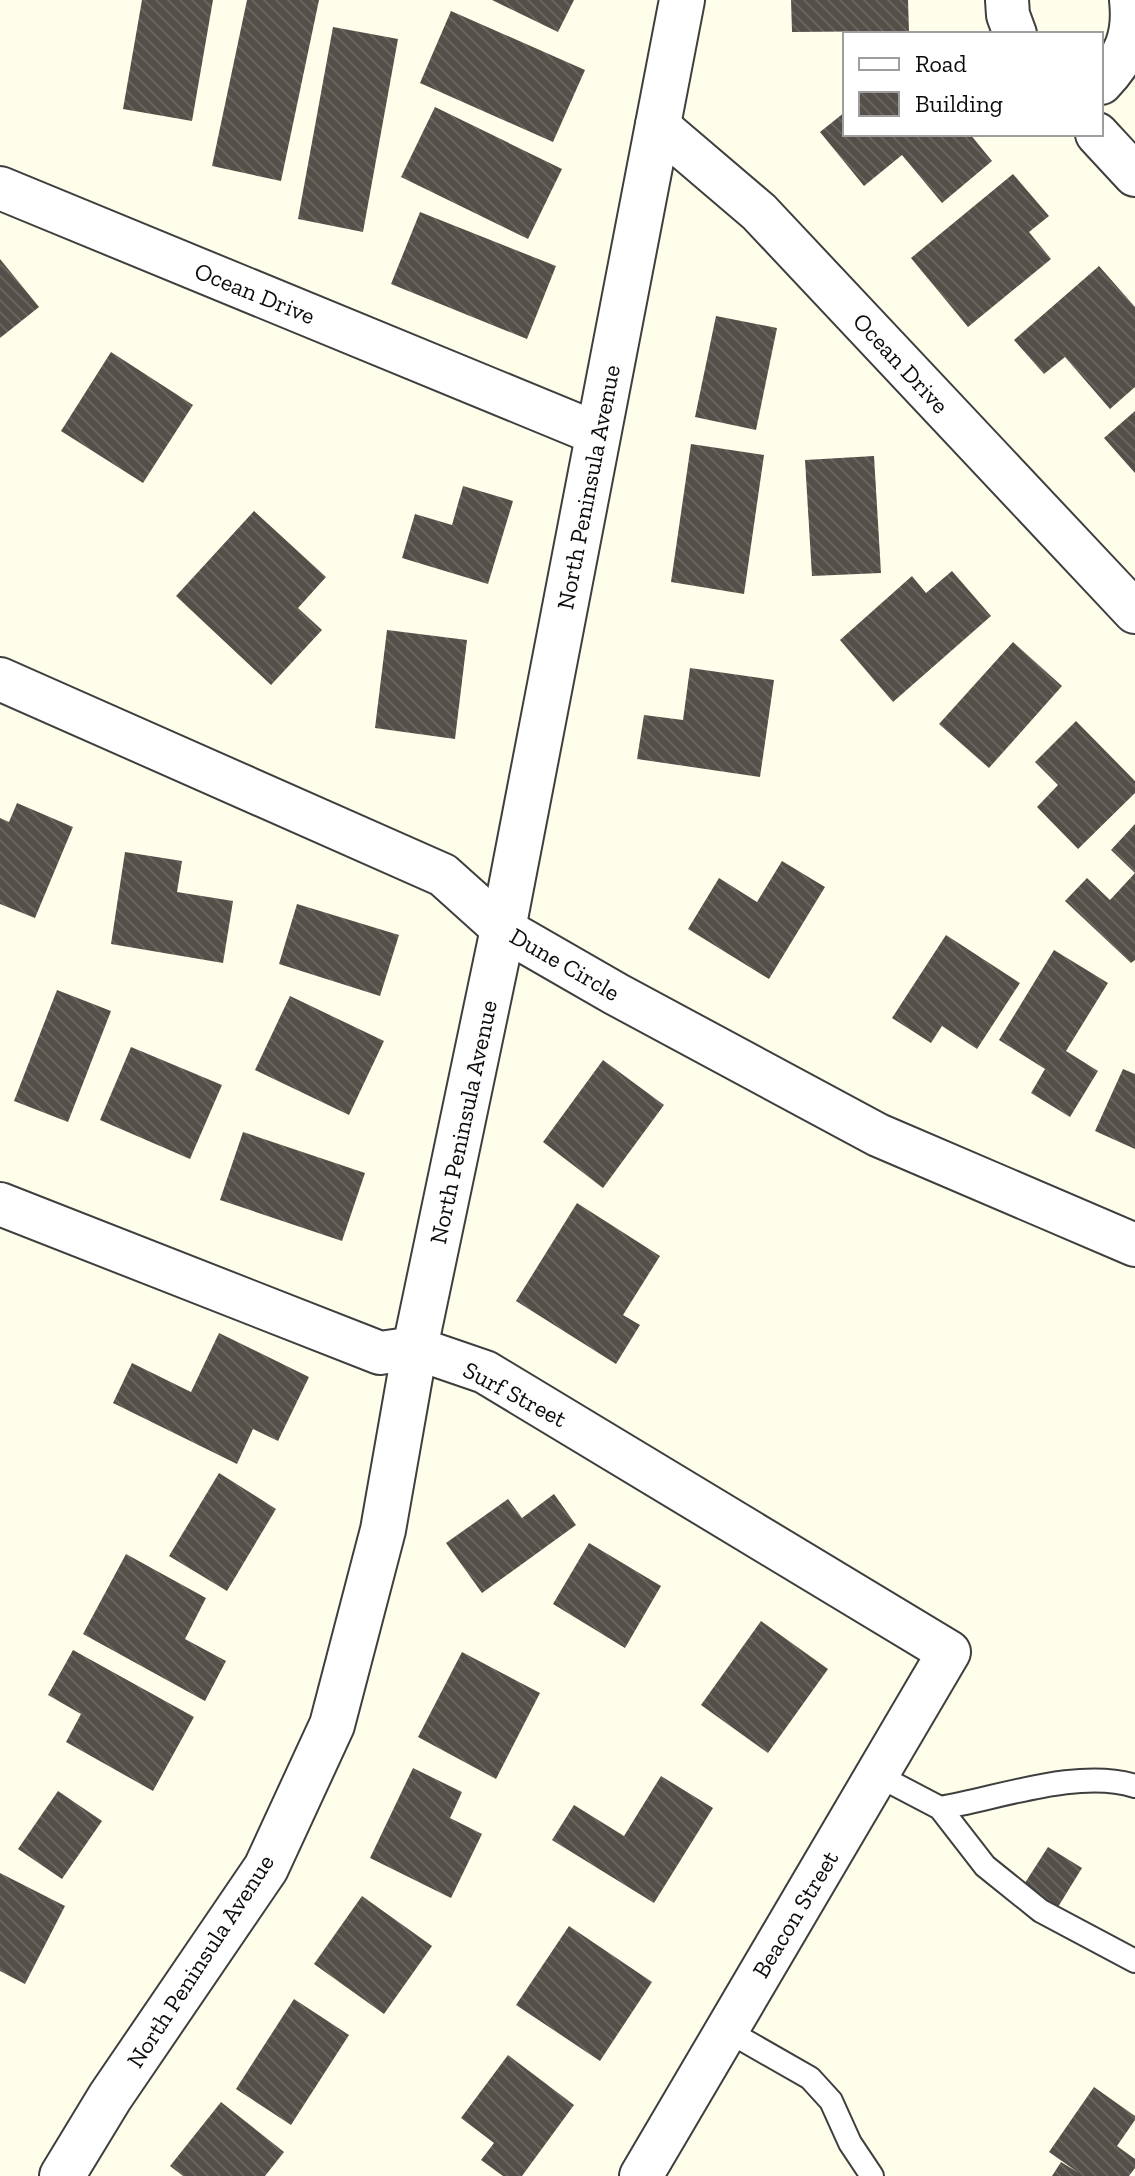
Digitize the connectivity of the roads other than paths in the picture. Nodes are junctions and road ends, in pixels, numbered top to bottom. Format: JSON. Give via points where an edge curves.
{"nodes":[{"id":1,"x":682,"y":0,"type":"edge"},
{"id":2,"x":1007,"y":0,"type":"edge"},
{"id":3,"x":1131,"y":0,"type":"edge"},
{"id":4,"x":1014,"y":32,"type":"edge"},
{"id":5,"x":1103,"y":81,"type":"edge"},
{"id":6,"x":657,"y":125,"type":"junction"},
{"id":7,"x":1099,"y":136,"type":"edge"},
{"id":8,"x":1135,"y":175,"type":"edge"},
{"id":9,"x":0,"y":188,"type":"edge"},
{"id":10,"x":598,"y":434,"type":"junction"},
{"id":11,"x":1135,"y":612,"type":"edge"},
{"id":12,"x":0,"y":679,"type":"edge"},
{"id":13,"x":503,"y":929,"type":"junction"},
{"id":14,"x":0,"y":1204,"type":"edge"},
{"id":15,"x":1135,"y":1245,"type":"edge"},
{"id":16,"x":415,"y":1348,"type":"junction"},
{"id":17,"x":949,"y":1652,"type":"joint"},
{"id":18,"x":877,"y":1775,"type":"junction"},
{"id":19,"x":1135,"y":1786,"type":"edge"},
{"id":20,"x":940,"y":1808,"type":"junction"},
{"id":21,"x":1135,"y":1961,"type":"edge"},
{"id":22,"x":726,"y":2030,"type":"junction"},
{"id":23,"x":62,"y":2176,"type":"edge"},
{"id":24,"x":641,"y":2176,"type":"edge"},
{"id":25,"x":872,"y":2176,"type":"edge"}],
"edges":[{"from":1,"to":6,"type":"street","name":"North Peninsula Avenue"},
{"from":2,"to":4,"type":"street"},
{"from":3,"to":5,"type":"street","via":[[1125,54]]},
{"from":6,"to":10,"type":"street","name":"North Peninsula Avenue"},
{"from":6,"to":11,"type":"street","name":"Ocean Drive","via":[[759,212]]},
{"from":7,"to":8,"type":"street"},
{"from":9,"to":10,"type":"street","name":"Ocean Drive"},
{"from":10,"to":13,"type":"street","name":"North Peninsula Avenue"},
{"from":12,"to":13,"type":"street","name":"Dune Circle","via":[[443,875]]},
{"from":13,"to":15,"type":"street","name":"Dune Circle","via":[[878,1135]]},
{"from":13,"to":16,"type":"street","name":"North Peninsula Avenue"},
{"from":14,"to":16,"type":"street","name":"Surf Street","via":[[380,1353]]},
{"from":16,"to":17,"type":"street","name":"Surf Street","via":[[485,1372]]},
{"from":16,"to":23,"type":"street","name":"North Peninsula Avenue","via":[[383,1530],[332,1725],[266,1868]]},
{"from":17,"to":18,"type":"street","name":"Beacon Street"},
{"from":18,"to":20,"type":"lane"},
{"from":18,"to":22,"type":"street","name":"Beacon Street"},
{"from":19,"to":20,"type":"lane","via":[[1087,1779]]},
{"from":20,"to":21,"type":"lane","via":[[985,1866],[1041,1911]]},
{"from":22,"to":24,"type":"street","name":"Beacon Street"},
{"from":22,"to":25,"type":"lane","via":[[810,2078],[831,2101]]}]}
